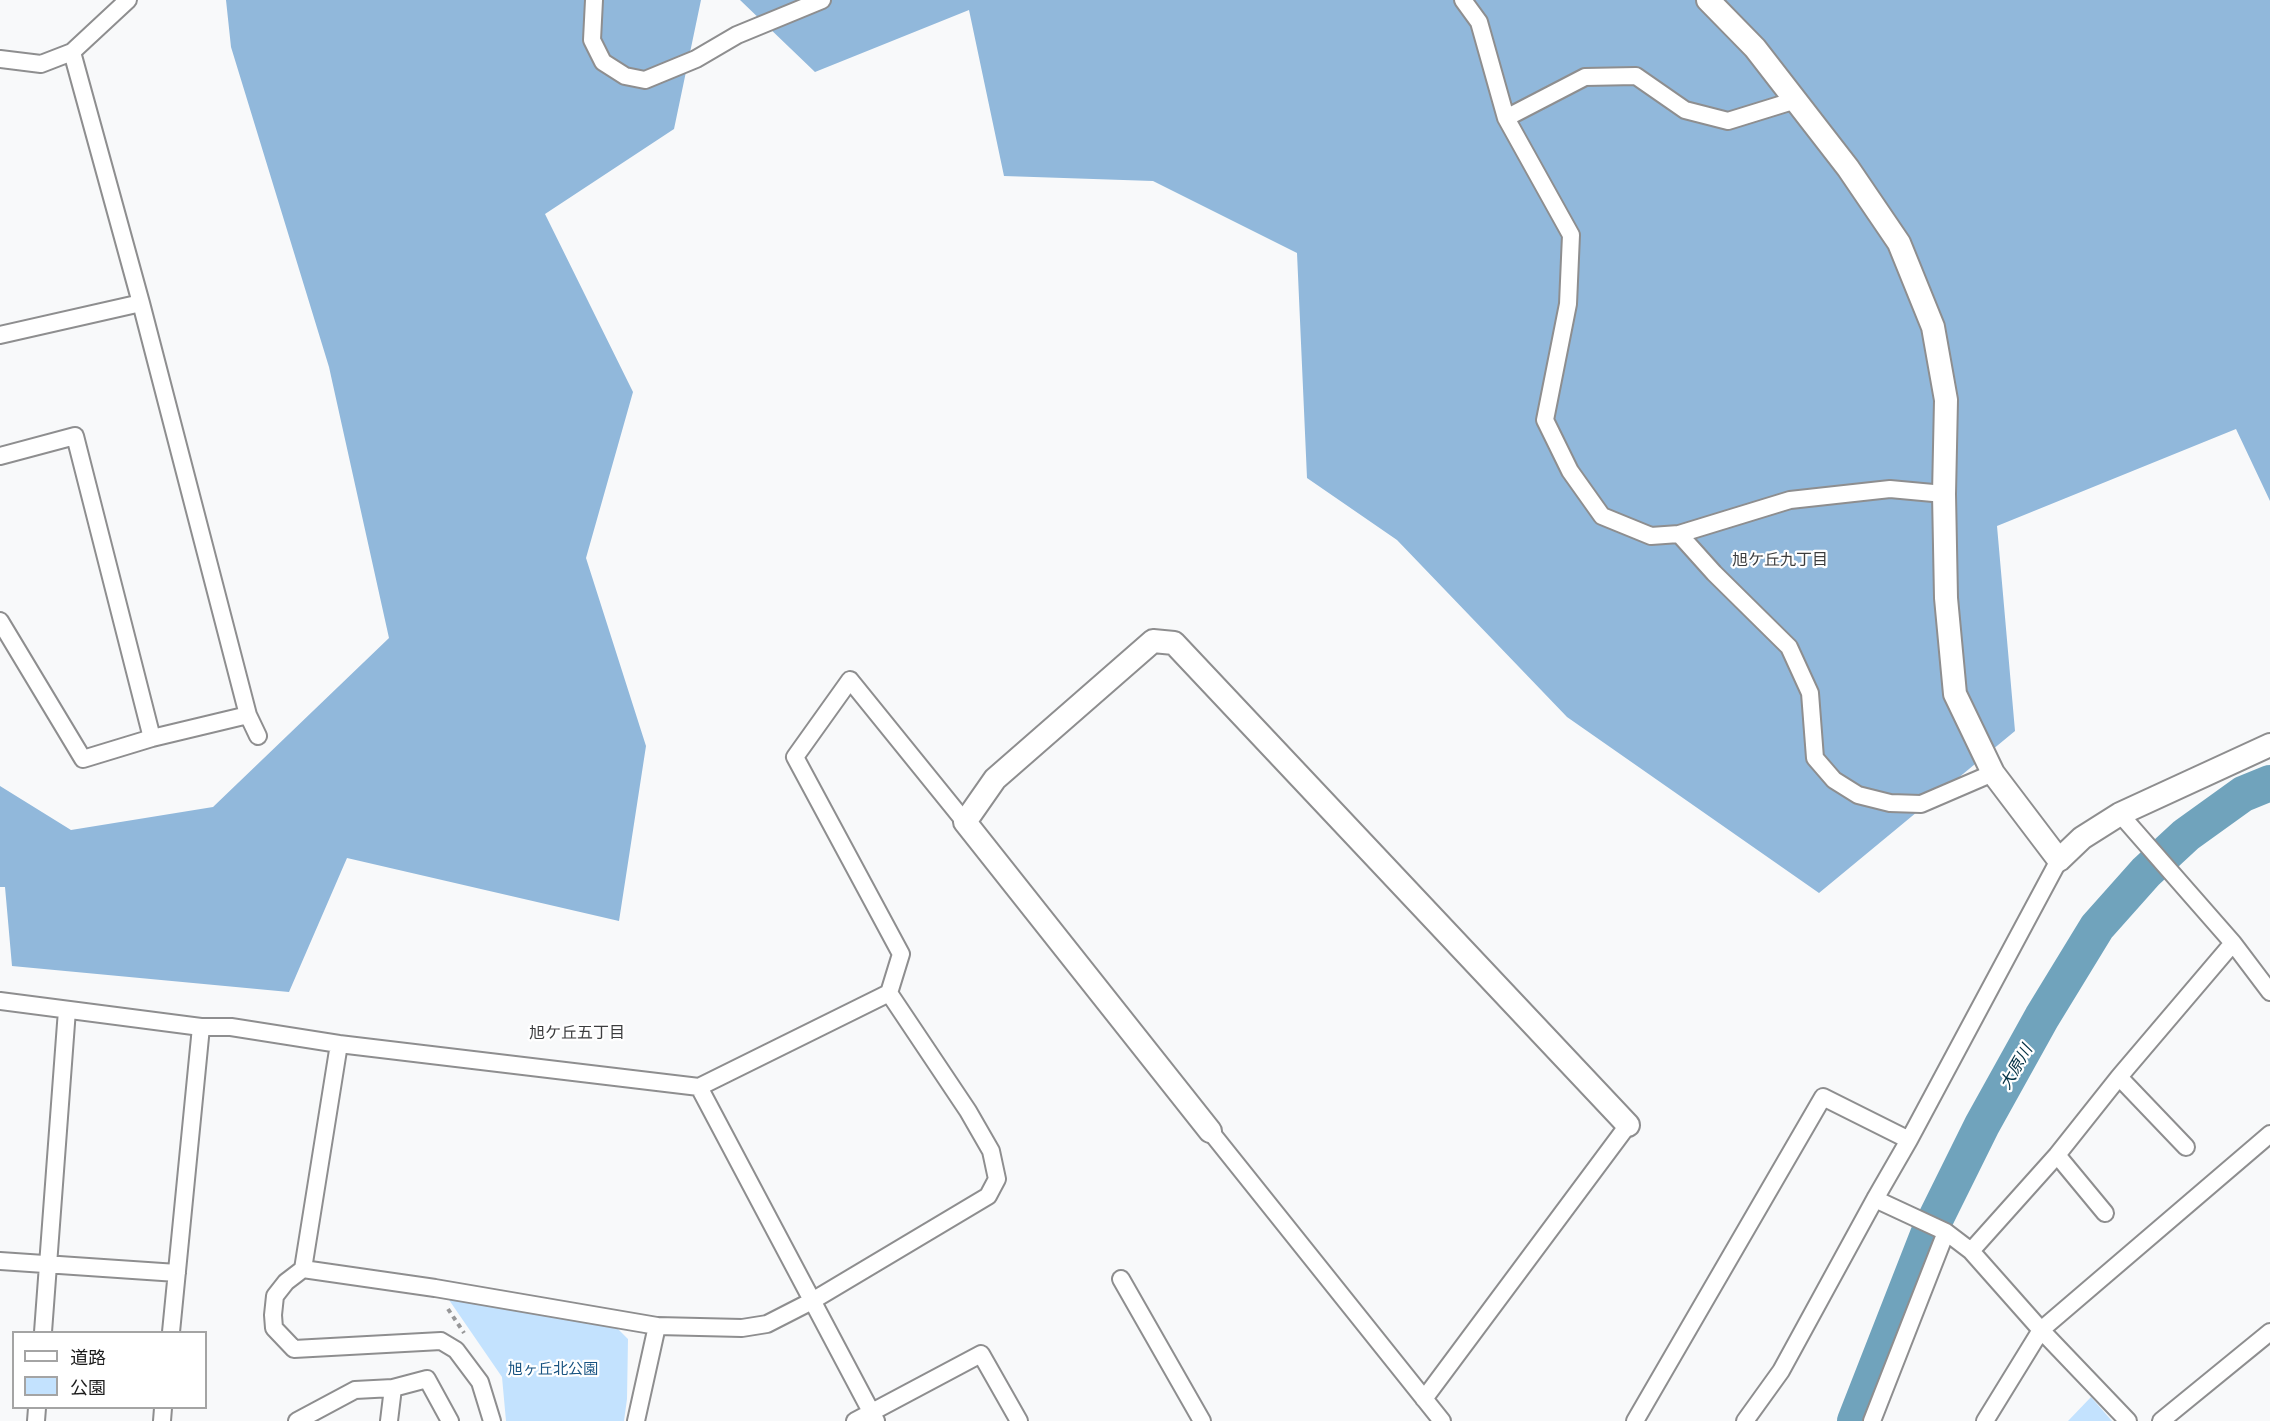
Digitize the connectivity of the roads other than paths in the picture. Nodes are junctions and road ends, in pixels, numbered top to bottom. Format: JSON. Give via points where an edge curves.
{"nodes":[{"id":1,"x":128,"y":0,"type":"edge"},
{"id":2,"x":594,"y":0,"type":"edge"},
{"id":3,"x":822,"y":0,"type":"edge"},
{"id":4,"x":1463,"y":0,"type":"edge"},
{"id":5,"x":1708,"y":0,"type":"edge"},
{"id":6,"x":72,"y":52,"type":"junction"},
{"id":7,"x":0,"y":59,"type":"edge"},
{"id":8,"x":1796,"y":100,"type":"junction"},
{"id":9,"x":1506,"y":118,"type":"junction"},
{"id":10,"x":141,"y":303,"type":"junction"},
{"id":11,"x":0,"y":335,"type":"edge"},
{"id":12,"x":0,"y":456,"type":"edge"},
{"id":13,"x":1944,"y":494,"type":"junction"},
{"id":14,"x":1679,"y":534,"type":"junction"},
{"id":15,"x":0,"y":621,"type":"edge"},
{"id":16,"x":248,"y":715,"type":"junction"},
{"id":17,"x":258,"y":736,"type":"dead end"},
{"id":18,"x":153,"y":738,"type":"junction"},
{"id":19,"x":2270,"y":745,"type":"edge"},
{"id":20,"x":1993,"y":774,"type":"junction"},
{"id":21,"x":2120,"y":814,"type":"junction"},
{"id":22,"x":965,"y":822,"type":"junction"},
{"id":23,"x":2059,"y":860,"type":"junction"},
{"id":24,"x":2233,"y":943,"type":"junction"},
{"id":25,"x":2269,"y":990,"type":"edge"},
{"id":26,"x":889,"y":993,"type":"junction"},
{"id":27,"x":0,"y":1001,"type":"edge"},
{"id":28,"x":67,"y":1010,"type":"junction"},
{"id":29,"x":201,"y":1027,"type":"junction"},
{"id":30,"x":339,"y":1044,"type":"junction"},
{"id":31,"x":2119,"y":1077,"type":"junction"},
{"id":32,"x":699,"y":1087,"type":"junction"},
{"id":33,"x":1628,"y":1125,"type":"joint"},
{"id":34,"x":1210,"y":1131,"type":"joint"},
{"id":35,"x":2270,"y":1134,"type":"edge"},
{"id":36,"x":1909,"y":1140,"type":"junction"},
{"id":37,"x":2186,"y":1147,"type":"dead end"},
{"id":38,"x":2056,"y":1155,"type":"junction"},
{"id":39,"x":1875,"y":1199,"type":"junction"},
{"id":40,"x":2106,"y":1213,"type":"dead end"},
{"id":41,"x":1946,"y":1232,"type":"junction"},
{"id":42,"x":1971,"y":1251,"type":"junction"},
{"id":43,"x":0,"y":1260,"type":"edge"},
{"id":44,"x":48,"y":1264,"type":"junction"},
{"id":45,"x":303,"y":1269,"type":"junction"},
{"id":46,"x":177,"y":1273,"type":"junction"},
{"id":47,"x":1121,"y":1280,"type":"dead end"},
{"id":48,"x":812,"y":1301,"type":"junction"},
{"id":49,"x":657,"y":1326,"type":"junction"},
{"id":50,"x":2042,"y":1330,"type":"junction"},
{"id":51,"x":43,"y":1331,"type":"edge"},
{"id":52,"x":171,"y":1331,"type":"edge"},
{"id":53,"x":2270,"y":1332,"type":"edge"},
{"id":54,"x":393,"y":1388,"type":"junction"},
{"id":55,"x":1424,"y":1399,"type":"junction"},
{"id":56,"x":874,"y":1416,"type":"edge"},
{"id":57,"x":297,"y":1421,"type":"edge"},
{"id":58,"x":389,"y":1421,"type":"edge"},
{"id":59,"x":450,"y":1421,"type":"edge"},
{"id":60,"x":492,"y":1421,"type":"edge"},
{"id":61,"x":636,"y":1421,"type":"edge"},
{"id":62,"x":855,"y":1421,"type":"edge"},
{"id":63,"x":1019,"y":1421,"type":"edge"},
{"id":64,"x":1202,"y":1421,"type":"edge"},
{"id":65,"x":1442,"y":1421,"type":"edge"},
{"id":66,"x":1635,"y":1421,"type":"edge"},
{"id":67,"x":1745,"y":1421,"type":"edge"},
{"id":68,"x":1872,"y":1421,"type":"edge"},
{"id":69,"x":1986,"y":1421,"type":"edge"},
{"id":70,"x":2128,"y":1421,"type":"edge"},
{"id":71,"x":2161,"y":1421,"type":"edge"}],
"edges":[{"from":1,"to":6,"type":"street"},
{"from":2,"to":3,"type":"street","via":[[592,40],[603,62],[625,76],[645,80],[696,59],[737,34]]},
{"from":4,"to":9,"type":"street","via":[[1479,22]]},
{"from":5,"to":8,"type":"street","via":[[1755,48]]},
{"from":6,"to":7,"type":"street","via":[[41,64]]},
{"from":6,"to":10,"type":"street"},
{"from":8,"to":9,"type":"street","via":[[1728,121],[1685,110],[1636,76],[1585,77]]},
{"from":8,"to":13,"type":"street","via":[[1899,243],[1933,327],[1946,400]]},
{"from":9,"to":14,"type":"street","via":[[1571,236],[1568,304],[1545,420],[1570,471],[1602,516],[1652,536]]},
{"from":10,"to":11,"type":"street"},
{"from":10,"to":16,"type":"street"},
{"from":12,"to":18,"type":"street","via":[[75,436]]},
{"from":13,"to":14,"type":"street","via":[[1890,489],[1790,500]]},
{"from":13,"to":20,"type":"street","via":[[1946,598],[1955,694]]},
{"from":14,"to":20,"type":"street","via":[[1789,647],[1810,693],[1815,758],[1834,780],[1858,795],[1890,803],[1922,804]]},
{"from":15,"to":18,"type":"street","via":[[83,759]]},
{"from":16,"to":17,"type":"street"},
{"from":16,"to":18,"type":"street"},
{"from":19,"to":21,"type":"street"},
{"from":20,"to":23,"type":"street"},
{"from":21,"to":23,"type":"street","via":[[2082,838]]},
{"from":21,"to":24,"type":"street"},
{"from":22,"to":26,"type":"street","via":[[850,680],[795,757],[901,954]]},
{"from":22,"to":33,"type":"street","via":[[995,779],[1153,640],[1174,643]]},
{"from":22,"to":34,"type":"street"},
{"from":23,"to":36,"type":"street"},
{"from":24,"to":25,"type":"street"},
{"from":24,"to":31,"type":"street"},
{"from":26,"to":32,"type":"street"},
{"from":26,"to":48,"type":"street","via":[[974,1121],[991,1151],[997,1179],[988,1196]]},
{"from":27,"to":28,"type":"street"},
{"from":28,"to":29,"type":"street"},
{"from":28,"to":44,"type":"street"},
{"from":29,"to":30,"type":"street","via":[[231,1027]]},
{"from":29,"to":46,"type":"street"},
{"from":30,"to":32,"type":"street"},
{"from":30,"to":45,"type":"street"},
{"from":31,"to":37,"type":"street"},
{"from":31,"to":38,"type":"street"},
{"from":32,"to":48,"type":"street"},
{"from":33,"to":55,"type":"street"},
{"from":34,"to":55,"type":"street"},
{"from":35,"to":50,"type":"street"},
{"from":36,"to":39,"type":"street"},
{"from":36,"to":66,"type":"street","via":[[1823,1097]]},
{"from":38,"to":40,"type":"street"},
{"from":38,"to":42,"type":"street"},
{"from":39,"to":41,"type":"street"},
{"from":39,"to":67,"type":"street","via":[[1780,1371]]},
{"from":41,"to":42,"type":"street"},
{"from":41,"to":68,"type":"street"},
{"from":42,"to":50,"type":"street"},
{"from":43,"to":44,"type":"street"},
{"from":44,"to":46,"type":"street"},
{"from":44,"to":51,"type":"street"},
{"from":45,"to":49,"type":"street"},
{"from":45,"to":60,"type":"street","via":[[275,1296],[274,1329],[294,1349],[441,1341],[456,1350],[480,1382]]},
{"from":46,"to":52,"type":"street"},
{"from":47,"to":64,"type":"street"},
{"from":48,"to":49,"type":"street","via":[[767,1324],[742,1328]]},
{"from":48,"to":56,"type":"street"},
{"from":49,"to":61,"type":"street"},
{"from":50,"to":69,"type":"street"},
{"from":50,"to":70,"type":"street"},
{"from":53,"to":71,"type":"street"},
{"from":54,"to":57,"type":"street","via":[[355,1390]]},
{"from":54,"to":58,"type":"street"},
{"from":54,"to":59,"type":"street","via":[[426,1379]]},
{"from":55,"to":65,"type":"street"},
{"from":56,"to":62,"type":"street"},
{"from":56,"to":63,"type":"street","via":[[981,1354]]}]}
